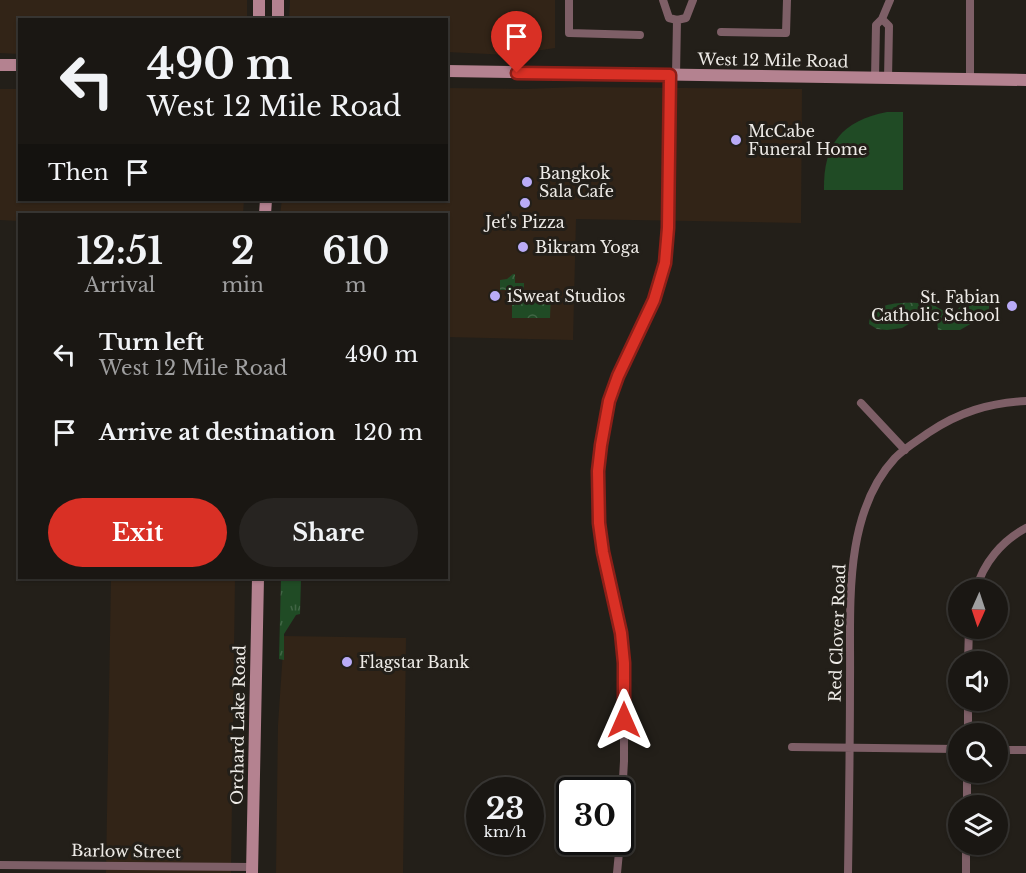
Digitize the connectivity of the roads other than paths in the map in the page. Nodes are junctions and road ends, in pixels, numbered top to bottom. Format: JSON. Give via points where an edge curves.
{"nodes":[{"id":1,"x":259,"y":0,"type":"edge"},
{"id":2,"x":278,"y":0,"type":"edge"},
{"id":3,"x":569,"y":0,"type":"edge"},
{"id":4,"x":663,"y":0,"type":"edge"},
{"id":5,"x":693,"y":0,"type":"edge"},
{"id":6,"x":787,"y":0,"type":"edge"},
{"id":7,"x":890,"y":0,"type":"edge"},
{"id":8,"x":970,"y":0,"type":"edge"},
{"id":9,"x":259,"y":18,"type":"edge"},
{"id":10,"x":278,"y":18,"type":"edge"},
{"id":11,"x":882,"y":19,"type":"junction"},
{"id":12,"x":677,"y":20,"type":"junction"},
{"id":13,"x":721,"y":32,"type":"dead end"},
{"id":14,"x":640,"y":34,"type":"dead end"},
{"id":15,"x":0,"y":65,"type":"edge"},
{"id":16,"x":18,"y":65,"type":"edge"},
{"id":17,"x":448,"y":71,"type":"edge"},
{"id":18,"x":673,"y":75,"type":"junction"},
{"id":19,"x":875,"y":79,"type":"junction"},
{"id":20,"x":888,"y":79,"type":"junction"},
{"id":21,"x":970,"y":80,"type":"junction"},
{"id":22,"x":1026,"y":80,"type":"edge"},
{"id":23,"x":1026,"y":401,"type":"edge"},
{"id":24,"x":861,"y":403,"type":"dead end"},
{"id":25,"x":905,"y":450,"type":"junction"},
{"id":26,"x":1026,"y":528,"type":"edge"},
{"id":27,"x":258,"y":579,"type":"edge"},
{"id":28,"x":981,"y":579,"type":"edge"},
{"id":29,"x":792,"y":747,"type":"dead end"},
{"id":30,"x":850,"y":748,"type":"junction"},
{"id":31,"x":948,"y":749,"type":"edge"},
{"id":32,"x":1008,"y":750,"type":"edge"},
{"id":33,"x":1026,"y":750,"type":"edge"},
{"id":34,"x":623,"y":777,"type":"edge"},
{"id":35,"x":619,"y":855,"type":"edge"},
{"id":36,"x":966,"y":855,"type":"edge"},
{"id":37,"x":0,"y":865,"type":"edge"},
{"id":38,"x":252,"y":870,"type":"edge"},
{"id":39,"x":617,"y":873,"type":"edge"},
{"id":40,"x":848,"y":873,"type":"edge"},
{"id":41,"x":966,"y":873,"type":"edge"}],
"edges":[{"from":1,"to":9,"type":"main road"},
{"from":2,"to":10,"type":"main road"},
{"from":3,"to":14,"type":"street","via":[[568,33]]},
{"from":4,"to":12,"type":"street","via":[[669,18]]},
{"from":5,"to":12,"type":"street","via":[[686,18]]},
{"from":6,"to":13,"type":"street","via":[[786,33]]},
{"from":7,"to":11,"type":"street"},
{"from":8,"to":21,"type":"street"},
{"from":11,"to":19,"type":"street","via":[[876,25]]},
{"from":11,"to":20,"type":"street","via":[[889,26]]},
{"from":12,"to":18,"type":"street"},
{"from":15,"to":16,"type":"main road"},
{"from":17,"to":18,"type":"main road","name":"West 12 Mile Road"},
{"from":18,"to":19,"type":"main road","name":"West 12 Mile Road"},
{"from":18,"to":34,"type":"street","via":[[665,263],[654,300],[609,401],[598,471],[599,523],[624,663]]},
{"from":19,"to":20,"type":"main road","name":"West 12 Mile Road"},
{"from":20,"to":21,"type":"main road","name":"West 12 Mile Road"},
{"from":21,"to":22,"type":"main road","name":"West 12 Mile Road"},
{"from":23,"to":25,"type":"street","name":"Red Clover Road","via":[[965,412]]},
{"from":24,"to":25,"type":"street"},
{"from":25,"to":30,"type":"street","name":"Red Clover Road","via":[[880,479],[860,528],[855,554],[851,580]]},
{"from":26,"to":28,"type":"street","via":[[1001,547]]},
{"from":27,"to":38,"type":"main road","name":"Orchard Lake Road"},
{"from":29,"to":30,"type":"street"},
{"from":30,"to":31,"type":"street"},
{"from":30,"to":40,"type":"street","name":"Red Clover Road"},
{"from":32,"to":33,"type":"street"},
{"from":35,"to":39,"type":"street"},
{"from":36,"to":41,"type":"street"},
{"from":37,"to":38,"type":"street","name":"Barlow Street"}]}
